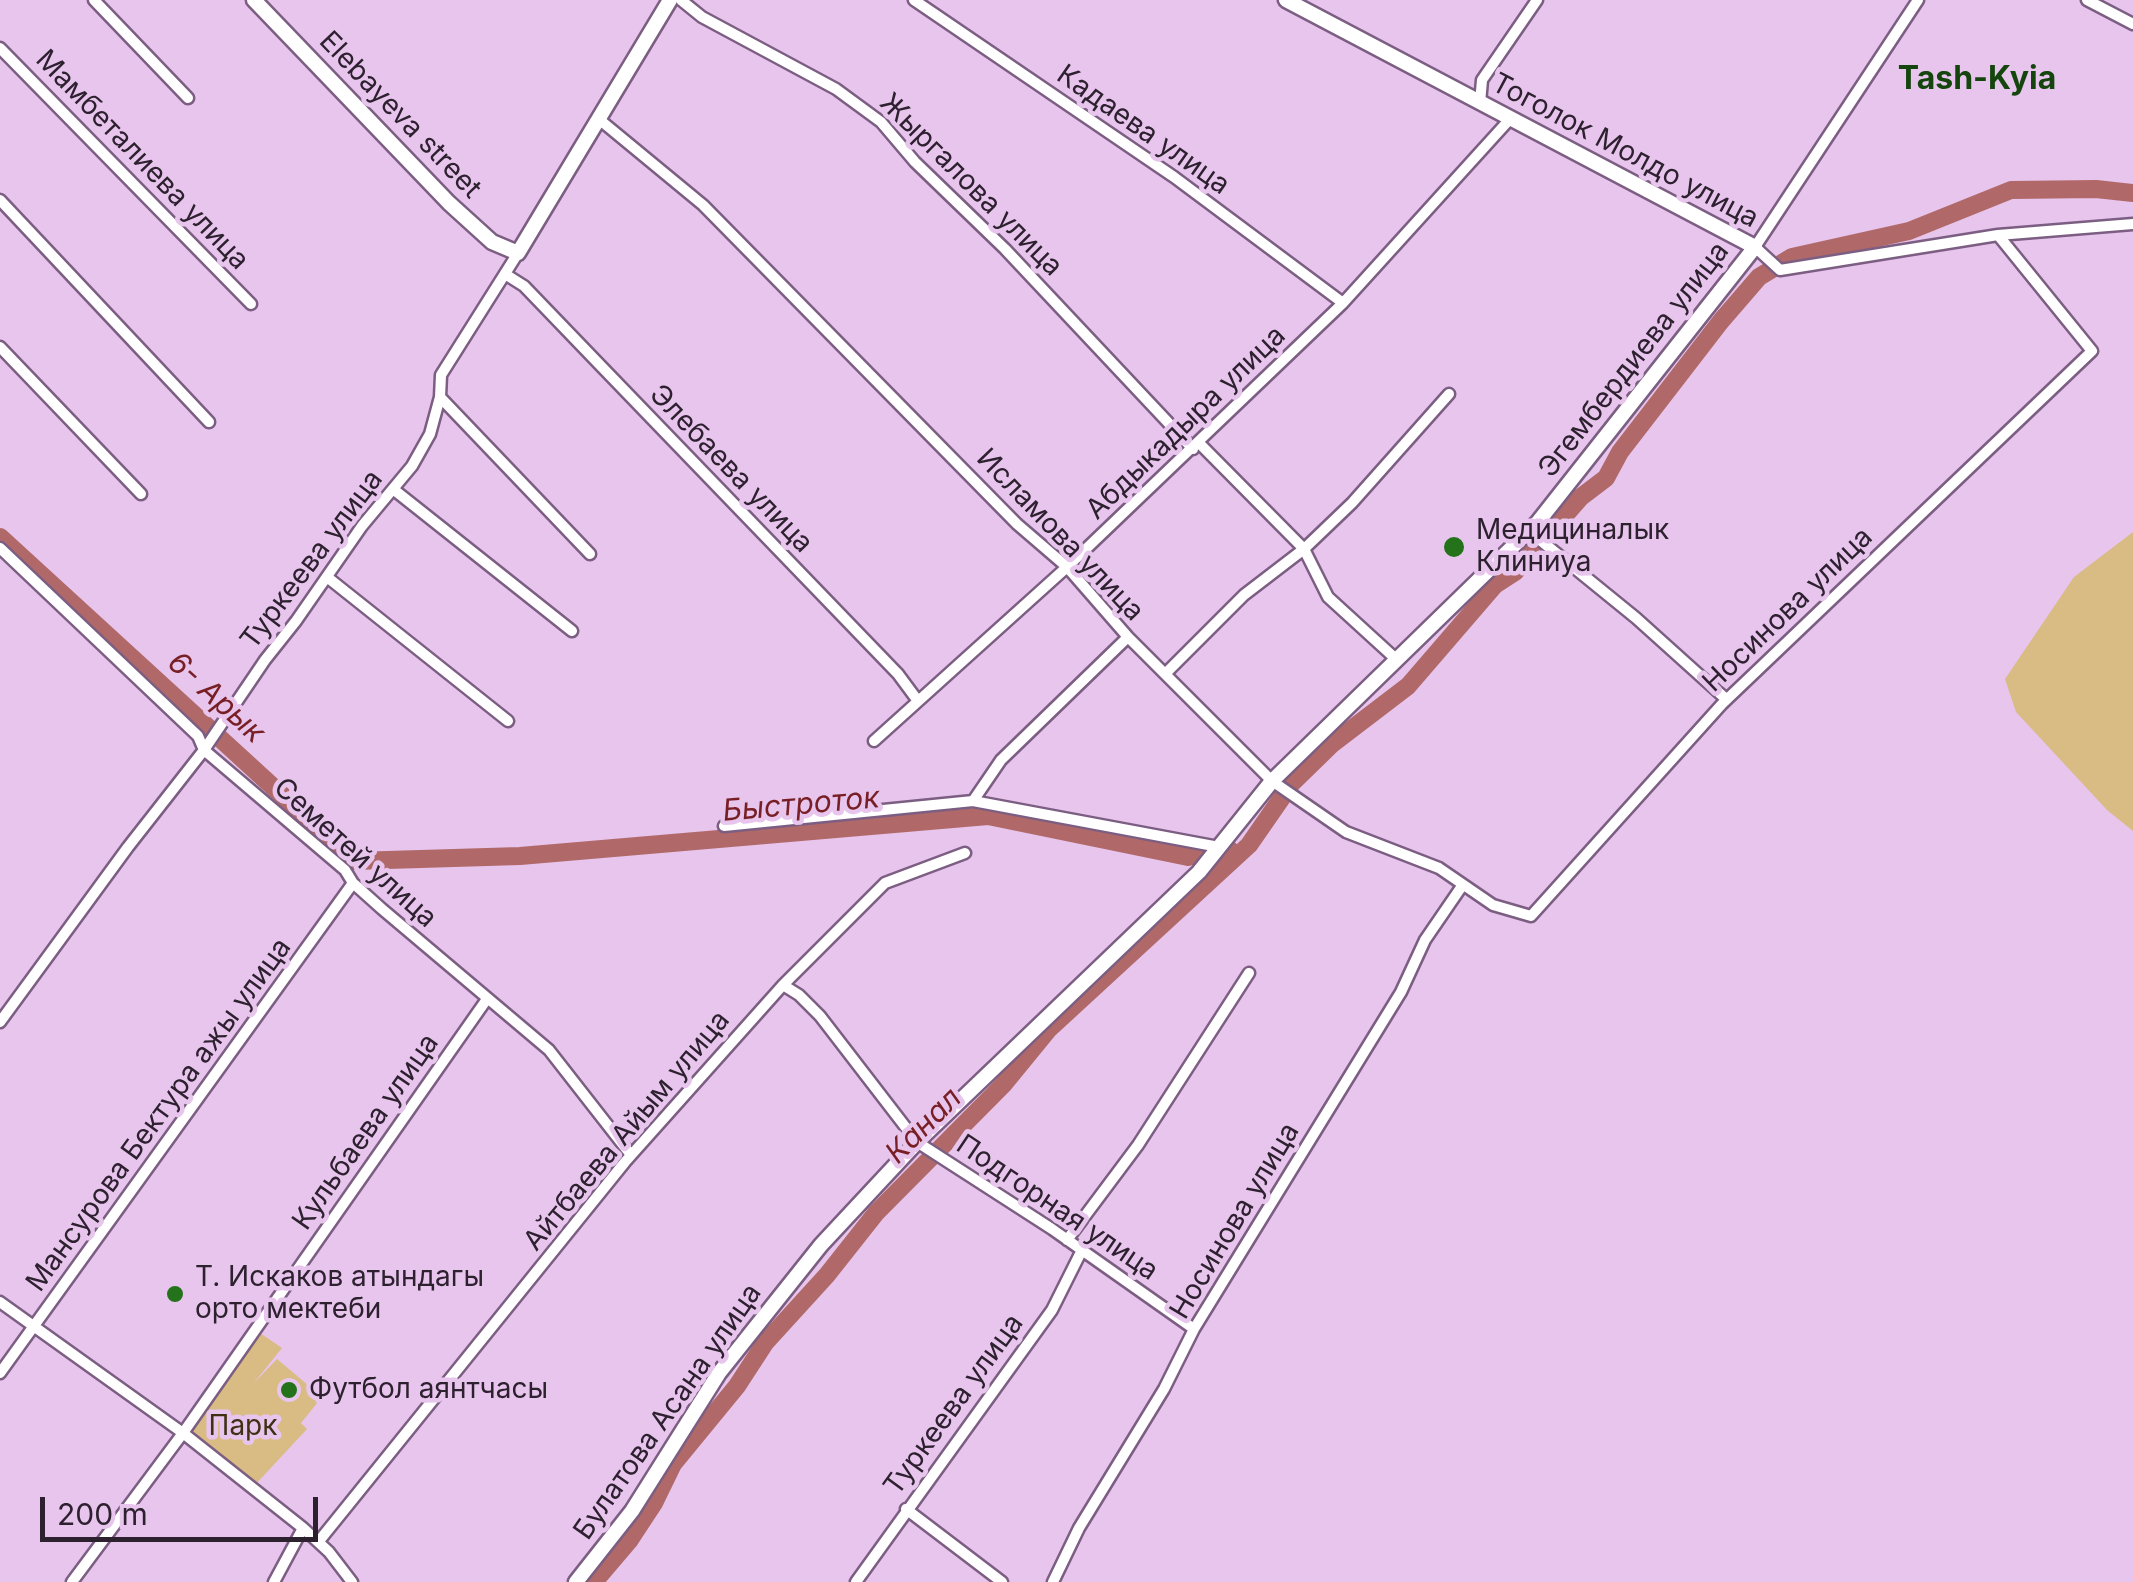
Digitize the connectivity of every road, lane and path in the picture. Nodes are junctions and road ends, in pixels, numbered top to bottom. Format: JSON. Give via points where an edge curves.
{"nodes":[{"id":1,"x":94,"y":0,"type":"edge"},
{"id":2,"x":670,"y":0,"type":"edge"},
{"id":3,"x":681,"y":0,"type":"edge"},
{"id":4,"x":914,"y":0,"type":"edge"},
{"id":5,"x":1286,"y":0,"type":"edge"},
{"id":6,"x":1537,"y":0,"type":"edge"},
{"id":7,"x":1918,"y":0,"type":"edge"},
{"id":8,"x":2088,"y":0,"type":"edge"},
{"id":9,"x":257,"y":1,"type":"edge"},
{"id":10,"x":2133,"y":24,"type":"edge"},
{"id":11,"x":0,"y":48,"type":"edge"},
{"id":12,"x":188,"y":98,"type":"dead end"},
{"id":13,"x":1480,"y":103,"type":"junction"},
{"id":14,"x":1510,"y":118,"type":"junction"},
{"id":15,"x":600,"y":120,"type":"junction"},
{"id":16,"x":0,"y":200,"type":"edge"},
{"id":17,"x":2133,"y":224,"type":"edge"},
{"id":18,"x":1998,"y":235,"type":"junction"},
{"id":19,"x":1755,"y":248,"type":"junction"},
{"id":20,"x":518,"y":253,"type":"junction"},
{"id":21,"x":505,"y":274,"type":"junction"},
{"id":22,"x":1343,"y":303,"type":"junction"},
{"id":23,"x":251,"y":304,"type":"dead end"},
{"id":24,"x":0,"y":347,"type":"edge"},
{"id":25,"x":1449,"y":394,"type":"dead end"},
{"id":26,"x":440,"y":398,"type":"junction"},
{"id":27,"x":209,"y":422,"type":"dead end"},
{"id":28,"x":1196,"y":446,"type":"junction"},
{"id":29,"x":393,"y":489,"type":"junction"},
{"id":30,"x":141,"y":494,"type":"dead end"},
{"id":31,"x":1529,"y":531,"type":"junction"},
{"id":32,"x":0,"y":548,"type":"edge"},
{"id":33,"x":1304,"y":549,"type":"junction"},
{"id":34,"x":590,"y":554,"type":"dead end"},
{"id":35,"x":1067,"y":567,"type":"junction"},
{"id":36,"x":327,"y":577,"type":"junction"},
{"id":37,"x":572,"y":631,"type":"dead end"},
{"id":38,"x":1128,"y":638,"type":"junction"},
{"id":39,"x":1397,"y":660,"type":"junction"},
{"id":40,"x":1165,"y":674,"type":"junction"},
{"id":41,"x":1726,"y":699,"type":"junction"},
{"id":42,"x":918,"y":701,"type":"junction"},
{"id":43,"x":508,"y":721,"type":"dead end"},
{"id":44,"x":874,"y":741,"type":"dead end"},
{"id":45,"x":204,"y":750,"type":"junction"},
{"id":46,"x":1272,"y":781,"type":"junction"},
{"id":47,"x":973,"y":801,"type":"junction"},
{"id":48,"x":724,"y":826,"type":"dead end"},
{"id":49,"x":1219,"y":847,"type":"junction"},
{"id":50,"x":965,"y":853,"type":"dead end"},
{"id":51,"x":353,"y":883,"type":"junction"},
{"id":52,"x":1462,"y":886,"type":"junction"},
{"id":53,"x":1531,"y":916,"type":"joint"},
{"id":54,"x":1248,"y":973,"type":"dead end"},
{"id":55,"x":783,"y":985,"type":"junction"},
{"id":56,"x":487,"y":999,"type":"junction"},
{"id":57,"x":1050,"y":1012,"type":"joint"},
{"id":58,"x":0,"y":1022,"type":"edge"},
{"id":59,"x":917,"y":1142,"type":"junction"},
{"id":60,"x":631,"y":1155,"type":"junction"},
{"id":61,"x":1068,"y":1240,"type":"junction"},
{"id":62,"x":1082,"y":1250,"type":"junction"},
{"id":63,"x":0,"y":1302,"type":"edge"},
{"id":64,"x":34,"y":1326,"type":"junction"},
{"id":65,"x":1194,"y":1329,"type":"junction"},
{"id":66,"x":0,"y":1373,"type":"edge"},
{"id":67,"x":183,"y":1433,"type":"junction"},
{"id":68,"x":906,"y":1509,"type":"junction"},
{"id":69,"x":303,"y":1528,"type":"junction"},
{"id":70,"x":319,"y":1542,"type":"junction"},
{"id":71,"x":72,"y":1582,"type":"edge"},
{"id":72,"x":274,"y":1582,"type":"edge"},
{"id":73,"x":352,"y":1582,"type":"edge"},
{"id":74,"x":576,"y":1582,"type":"edge"},
{"id":75,"x":856,"y":1582,"type":"edge"},
{"id":76,"x":1002,"y":1582,"type":"edge"},
{"id":77,"x":1054,"y":1582,"type":"edge"}],
"edges":[{"from":1,"to":12,"type":"street"},
{"from":2,"to":15,"type":"street"},
{"from":3,"to":28,"type":"street","name":"Жыргалова улица","via":[[882,122]]},
{"from":4,"to":22,"type":"street","name":"Кадаева улица","via":[[1174,176]]},
{"from":5,"to":13,"type":"street","name":"Тоголок Молдо улица"},
{"from":6,"to":13,"type":"street","via":[[1482,80]]},
{"from":7,"to":19,"type":"street","name":"Эгембердиева улица"},
{"from":8,"to":10,"type":"street"},
{"from":9,"to":20,"type":"street","name":"Elebayeva street","via":[[449,203],[492,242]]},
{"from":11,"to":23,"type":"street","name":"Мамбеталиева улица"},
{"from":13,"to":14,"type":"street","name":"Тоголок Молдо улица"},
{"from":14,"to":19,"type":"street","name":"Тоголок Молдо улица"},
{"from":14,"to":22,"type":"street","name":"Абдыкадыра улица"},
{"from":15,"to":20,"type":"street"},
{"from":15,"to":35,"type":"street","name":"Исламова улица","via":[[703,205]]},
{"from":16,"to":27,"type":"street"},
{"from":17,"to":18,"type":"street","name":"Тоголок Молдо улица"},
{"from":18,"to":19,"type":"street","name":"Тоголок Молдо улица","via":[[1780,270]]},
{"from":18,"to":41,"type":"street","name":"Носинова улица","via":[[2092,352]]},
{"from":19,"to":31,"type":"street","name":"Эгембердиева улица"},
{"from":20,"to":21,"type":"street","name":"Туркеева улица"},
{"from":21,"to":26,"type":"street","name":"Туркеева улица","via":[[441,375]]},
{"from":21,"to":42,"type":"street","name":"Элебаева улица","via":[[524,286]]},
{"from":22,"to":28,"type":"street","name":"Абдыкадыра улица"},
{"from":24,"to":30,"type":"street"},
{"from":25,"to":33,"type":"street"},
{"from":26,"to":29,"type":"street","name":"Туркеева улица","via":[[430,434]]},
{"from":26,"to":34,"type":"street"},
{"from":28,"to":33,"type":"street","name":"Жыргалова улица"},
{"from":28,"to":35,"type":"street","name":"Абдыкадыра улица"},
{"from":29,"to":36,"type":"street","name":"Туркеева улица"},
{"from":29,"to":37,"type":"street"},
{"from":31,"to":39,"type":"street","name":"Эгембердиева улица"},
{"from":31,"to":41,"type":"street"},
{"from":32,"to":45,"type":"street","name":"Семетей улица","via":[[186,724]]},
{"from":33,"to":39,"type":"street","name":"Жыргалова улица","via":[[1328,597]]},
{"from":33,"to":40,"type":"street","via":[[1244,595]]},
{"from":35,"to":38,"type":"street","name":"Исламова улица"},
{"from":35,"to":42,"type":"street","name":"Абдыкадыра улица"},
{"from":36,"to":43,"type":"street"},
{"from":36,"to":45,"type":"street","name":"Туркеева улица"},
{"from":38,"to":40,"type":"street","name":"Исламова улица"},
{"from":38,"to":47,"type":"street","via":[[1001,760]]},
{"from":39,"to":46,"type":"street","name":"Эгембердиева улица"},
{"from":40,"to":46,"type":"street","name":"Исламова улица"},
{"from":41,"to":53,"type":"street","name":"Носинова улица"},
{"from":42,"to":44,"type":"street","name":"Абдыкадыра улица"},
{"from":45,"to":51,"type":"street","name":"Семетей улица"},
{"from":45,"to":58,"type":"street","name":"Туркеева улица"},
{"from":46,"to":49,"type":"street","name":"Эгембердиева улица"},
{"from":46,"to":52,"type":"street","name":"Исламова улица","via":[[1346,832],[1439,868]]},
{"from":47,"to":48,"type":"street"},
{"from":47,"to":49,"type":"street"},
{"from":49,"to":57,"type":"street","name":"Эгембердиева улица"},
{"from":50,"to":55,"type":"street","name":"Айтбаева Айым улица","via":[[884,883]]},
{"from":51,"to":56,"type":"street","name":"Семетей улица"},
{"from":51,"to":64,"type":"street","name":"Мансурова Бектура ажы улица"},
{"from":52,"to":53,"type":"street","name":"Исламова улица","via":[[1493,905]]},
{"from":52,"to":65,"type":"street","name":"Носинова улица"},
{"from":54,"to":61,"type":"street"},
{"from":55,"to":59,"type":"street","name":"Подгорная улица","via":[[820,1016]]},
{"from":55,"to":60,"type":"street","name":"Айтбаева Айым улица"},
{"from":56,"to":60,"type":"street","name":"Семетей улица","via":[[549,1050]]},
{"from":56,"to":67,"type":"street","name":"Кульбаева улица"},
{"from":57,"to":59,"type":"street","name":"Булатова Асана улица"},
{"from":59,"to":61,"type":"street","name":"Подгорная улица"},
{"from":59,"to":74,"type":"street","name":"Булатова Асана улица","via":[[821,1245],[719,1373],[632,1511]]},
{"from":60,"to":70,"type":"street","name":"Айтбаева Айым улица"},
{"from":61,"to":62,"type":"street","name":"Подгорная улица"},
{"from":62,"to":65,"type":"street","name":"Подгорная улица"},
{"from":62,"to":68,"type":"street","name":"Туркеева улица","via":[[1052,1310]]},
{"from":63,"to":64,"type":"street"},
{"from":64,"to":66,"type":"street","name":"Мансурова Бектура ажы улица"},
{"from":64,"to":67,"type":"street"},
{"from":65,"to":77,"type":"street","name":"Носинова улица","via":[[1078,1528]]},
{"from":67,"to":69,"type":"street"},
{"from":67,"to":71,"type":"street","name":"Кульбаева улица"},
{"from":68,"to":75,"type":"street","name":"Туркеева улица"},
{"from":68,"to":76,"type":"street"},
{"from":69,"to":70,"type":"street"},
{"from":69,"to":72,"type":"street"},
{"from":70,"to":73,"type":"street"}]}
